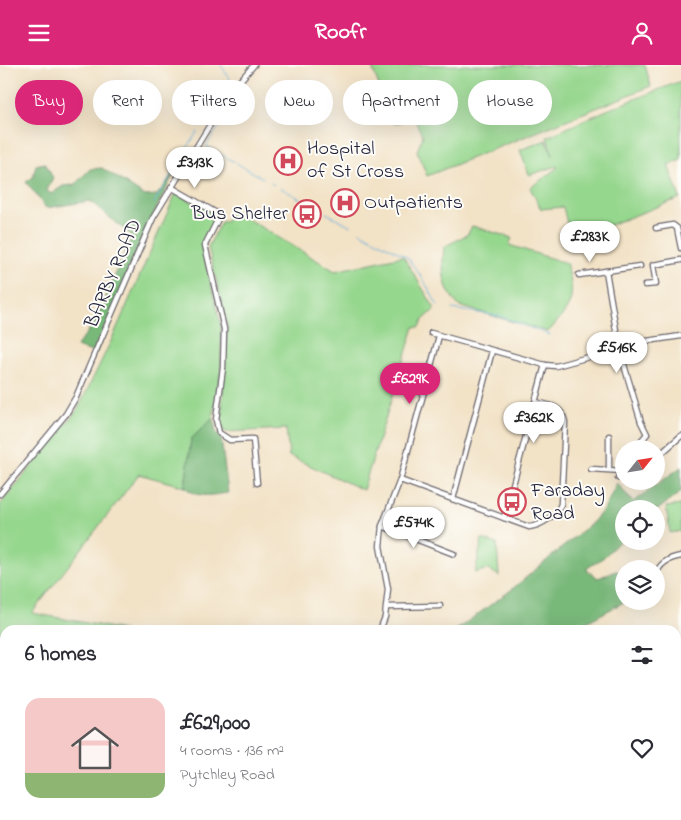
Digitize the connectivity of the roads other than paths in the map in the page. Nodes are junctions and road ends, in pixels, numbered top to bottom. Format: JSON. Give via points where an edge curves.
{"nodes":[{"id":1,"x":254,"y":65,"type":"edge"},
{"id":2,"x":171,"y":187,"type":"junction"},
{"id":3,"x":656,"y":228,"type":"dead end"},
{"id":4,"x":681,"y":248,"type":"edge"},
{"id":5,"x":681,"y":260,"type":"edge"},
{"id":6,"x":640,"y":266,"type":"dead end"},
{"id":7,"x":606,"y":271,"type":"junction"},
{"id":8,"x":578,"y":275,"type":"dead end"},
{"id":9,"x":645,"y":285,"type":"dead end"},
{"id":10,"x":431,"y":333,"type":"dead end"},
{"id":11,"x":439,"y":336,"type":"junction"},
{"id":12,"x":681,"y":336,"type":"edge"},
{"id":13,"x":620,"y":347,"type":"junction"},
{"id":14,"x":492,"y":351,"type":"junction"},
{"id":15,"x":544,"y":365,"type":"junction"},
{"id":16,"x":535,"y":402,"type":"junction"},
{"id":17,"x":609,"y":436,"type":"dead end"},
{"id":18,"x":681,"y":437,"type":"edge"},
{"id":19,"x":642,"y":440,"type":"edge"},
{"id":20,"x":665,"y":450,"type":"edge"},
{"id":21,"x":590,"y":469,"type":"dead end"},
{"id":22,"x":609,"y":469,"type":"junction"},
{"id":23,"x":615,"y":469,"type":"edge"},
{"id":24,"x":400,"y":480,"type":"junction"},
{"id":25,"x":257,"y":483,"type":"dead end"},
{"id":26,"x":0,"y":494,"type":"edge"},
{"id":27,"x":452,"y":499,"type":"junction"},
{"id":28,"x":504,"y":518,"type":"junction"},
{"id":29,"x":382,"y":525,"type":"junction"},
{"id":30,"x":454,"y":554,"type":"dead end"},
{"id":31,"x":681,"y":556,"type":"edge"},
{"id":32,"x":665,"y":563,"type":"edge"},
{"id":33,"x":440,"y":606,"type":"dead end"},
{"id":34,"x":387,"y":607,"type":"junction"},
{"id":35,"x":382,"y":625,"type":"edge"}],
"edges":[{"from":1,"to":2,"type":"street","name":"BARBY ROAD","via":[[233,87]]},
{"from":2,"to":25,"type":"street","via":[[220,215],[205,245],[224,329],[216,420],[219,433],[230,440],[253,439]]},
{"from":2,"to":26,"type":"street","name":"BARBY ROAD","via":[[153,219],[76,397],[66,414]]},
{"from":3,"to":4,"type":"street","via":[[674,225]]},
{"from":5,"to":9,"type":"street","via":[[654,265],[656,284]]},
{"from":6,"to":7,"type":"street"},
{"from":7,"to":8,"type":"street"},
{"from":7,"to":13,"type":"street"},
{"from":10,"to":11,"type":"street"},
{"from":11,"to":14,"type":"street"},
{"from":11,"to":24,"type":"street"},
{"from":12,"to":13,"type":"street"},
{"from":13,"to":15,"type":"street","via":[[561,366]]},
{"from":13,"to":19,"type":"street","via":[[640,423],[647,435]]},
{"from":14,"to":15,"type":"street"},
{"from":14,"to":27,"type":"street"},
{"from":15,"to":16,"type":"street"},
{"from":16,"to":28,"type":"street"},
{"from":16,"to":28,"type":"street","via":[[555,407],[564,416],[562,499],[557,511],[538,525],[529,527]]},
{"from":17,"to":22,"type":"street"},
{"from":18,"to":20,"type":"street"},
{"from":21,"to":22,"type":"street"},
{"from":22,"to":23,"type":"street"},
{"from":24,"to":27,"type":"street"},
{"from":24,"to":29,"type":"street"},
{"from":27,"to":28,"type":"street"},
{"from":29,"to":30,"type":"street"},
{"from":29,"to":34,"type":"street","via":[[380,546],[388,589]]},
{"from":31,"to":32,"type":"street"},
{"from":33,"to":34,"type":"street"},
{"from":34,"to":35,"type":"street"}]}
